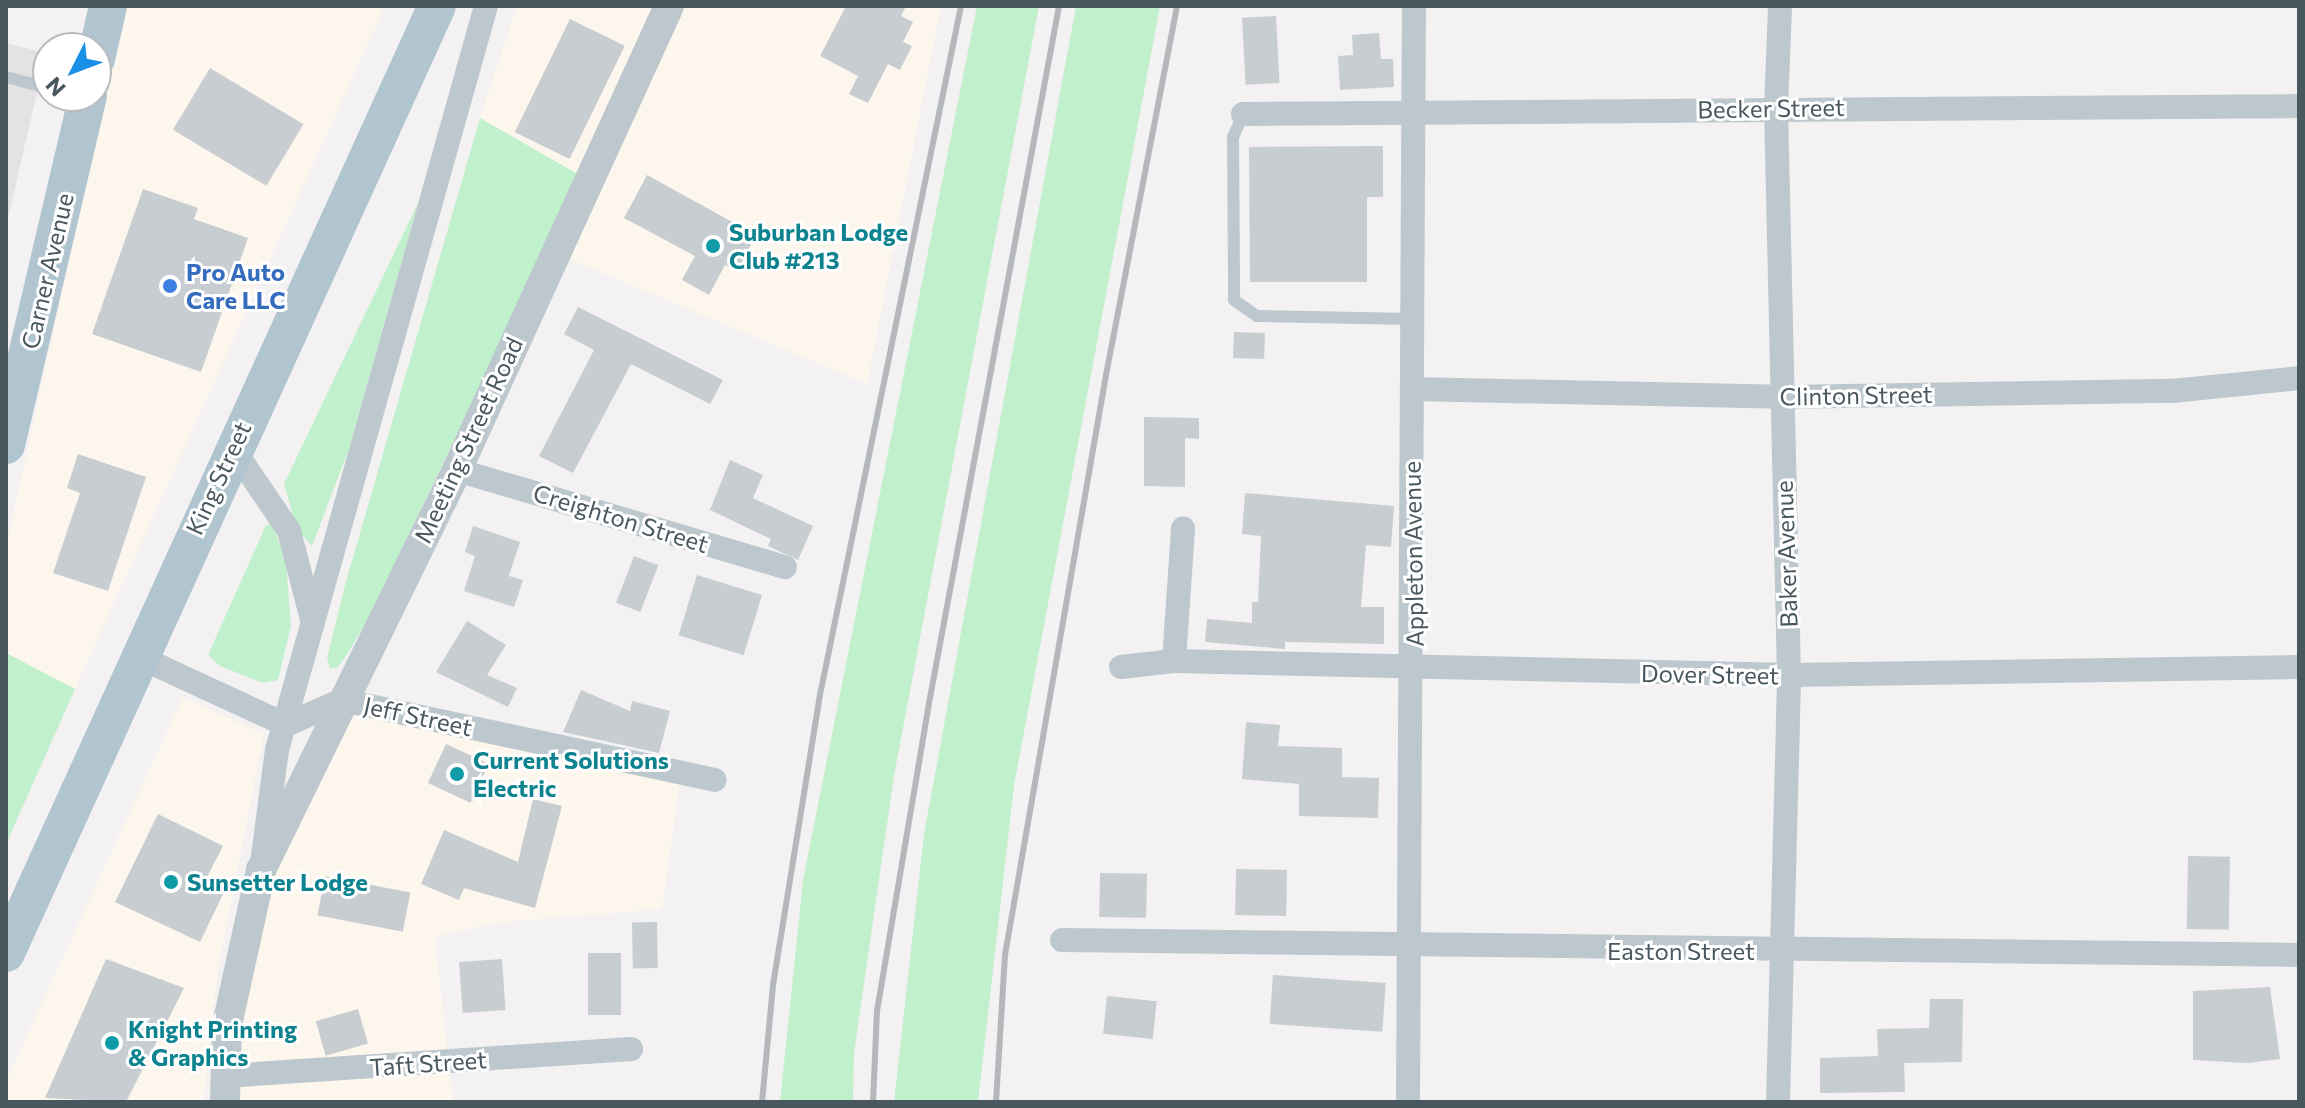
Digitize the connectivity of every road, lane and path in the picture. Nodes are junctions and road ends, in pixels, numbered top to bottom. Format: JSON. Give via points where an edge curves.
{"nodes":[{"id":1,"x":108,"y":6,"type":"edge"},
{"id":2,"x":437,"y":6,"type":"edge"},
{"id":3,"x":486,"y":6,"type":"edge"},
{"id":4,"x":669,"y":6,"type":"edge"},
{"id":5,"x":1414,"y":6,"type":"edge"},
{"id":6,"x":1780,"y":6,"type":"edge"},
{"id":7,"x":102,"y":32,"type":"edge"},
{"id":8,"x":6,"y":77,"type":"edge"},
{"id":9,"x":32,"y":84,"type":"edge"},
{"id":10,"x":2299,"y":106,"type":"edge"},
{"id":11,"x":1776,"y":107,"type":"junction"},
{"id":12,"x":80,"y":112,"type":"edge"},
{"id":13,"x":1243,"y":114,"type":"joint"},
{"id":14,"x":1412,"y":115,"type":"junction"},
{"id":15,"x":1412,"y":319,"type":"junction"},
{"id":16,"x":2299,"y":378,"type":"edge"},
{"id":17,"x":1412,"y":389,"type":"junction"},
{"id":18,"x":1781,"y":397,"type":"junction"},
{"id":19,"x":6,"y":445,"type":"edge"},
{"id":20,"x":232,"y":447,"type":"junction"},
{"id":21,"x":457,"y":470,"type":"junction"},
{"id":22,"x":1183,"y":528,"type":"dead end"},
{"id":23,"x":785,"y":567,"type":"dead end"},
{"id":24,"x":313,"y":626,"type":"junction"},
{"id":25,"x":137,"y":656,"type":"junction"},
{"id":26,"x":1174,"y":661,"type":"junction"},
{"id":27,"x":1121,"y":667,"type":"dead end"},
{"id":28,"x":2299,"y":667,"type":"edge"},
{"id":29,"x":1414,"y":670,"type":"junction"},
{"id":30,"x":1789,"y":675,"type":"junction"},
{"id":31,"x":342,"y":700,"type":"junction"},
{"id":32,"x":286,"y":725,"type":"junction"},
{"id":33,"x":714,"y":780,"type":"dead end"},
{"id":34,"x":261,"y":870,"type":"junction"},
{"id":35,"x":1062,"y":940,"type":"dead end"},
{"id":36,"x":1408,"y":948,"type":"junction"},
{"id":37,"x":1782,"y":951,"type":"junction"},
{"id":38,"x":6,"y":953,"type":"edge"},
{"id":39,"x":2299,"y":955,"type":"edge"},
{"id":40,"x":631,"y":1049,"type":"dead end"},
{"id":41,"x":225,"y":1089,"type":"edge"},
{"id":42,"x":1408,"y":1102,"type":"edge"},
{"id":43,"x":1778,"y":1102,"type":"edge"}],
"edges":[{"from":1,"to":7,"type":"main road"},
{"from":2,"to":20,"type":"main road","name":"King Street"},
{"from":3,"to":24,"type":"street","name":"Meeting Street Road"},
{"from":4,"to":21,"type":"street","name":"Meeting Street Road"},
{"from":5,"to":14,"type":"street","name":"Appleton Avenue"},
{"from":6,"to":11,"type":"street","name":"Baker Avenue"},
{"from":8,"to":9,"type":"lane"},
{"from":10,"to":11,"type":"street","name":"Becker Street"},
{"from":11,"to":14,"type":"street","name":"Becker Street"},
{"from":11,"to":18,"type":"street","name":"Baker Avenue"},
{"from":12,"to":19,"type":"main road","name":"Carner Avenue"},
{"from":13,"to":14,"type":"street","name":"Becker Street"},
{"from":13,"to":15,"type":"lane","via":[[1233,137],[1234,300],[1257,316]]},
{"from":14,"to":15,"type":"street","name":"Appleton Avenue"},
{"from":15,"to":17,"type":"street","name":"Appleton Avenue"},
{"from":16,"to":18,"type":"street","name":"Clinton Street","via":[[2172,391]]},
{"from":17,"to":18,"type":"street","name":"Clinton Street"},
{"from":17,"to":29,"type":"street","name":"Appleton Avenue"},
{"from":18,"to":30,"type":"street","name":"Baker Avenue"},
{"from":20,"to":24,"type":"street","via":[[289,531]]},
{"from":20,"to":25,"type":"main road","name":"King Street"},
{"from":21,"to":23,"type":"street","name":"Creighton Street"},
{"from":21,"to":31,"type":"street","name":"Meeting Street Road"},
{"from":22,"to":26,"type":"street"},
{"from":24,"to":32,"type":"street","name":"Meeting Street Road"},
{"from":25,"to":32,"type":"street"},
{"from":25,"to":38,"type":"main road","name":"King Street"},
{"from":26,"to":27,"type":"street","name":"Dover Street"},
{"from":26,"to":29,"type":"street","name":"Dover Street"},
{"from":28,"to":30,"type":"street","name":"Dover Street"},
{"from":29,"to":30,"type":"street","name":"Dover Street"},
{"from":29,"to":36,"type":"street","name":"Appleton Avenue"},
{"from":30,"to":37,"type":"street","name":"Baker Avenue"},
{"from":31,"to":32,"type":"street","name":"Jeff Street"},
{"from":31,"to":33,"type":"street","name":"Jeff Street"},
{"from":31,"to":34,"type":"street","name":"Meeting Street Road"},
{"from":32,"to":34,"type":"street","name":"Meeting Street Road","via":[[277,750]]},
{"from":34,"to":41,"type":"street","name":"Meeting Street Road","via":[[227,1025]]},
{"from":35,"to":36,"type":"street","name":"Easton Street"},
{"from":36,"to":37,"type":"street","name":"Easton Street"},
{"from":36,"to":42,"type":"street","name":"Appleton Avenue"},
{"from":37,"to":39,"type":"street","name":"Easton Street"},
{"from":37,"to":43,"type":"street","name":"Baker Avenue"},
{"from":40,"to":41,"type":"street","name":"Taft Street"}]}
